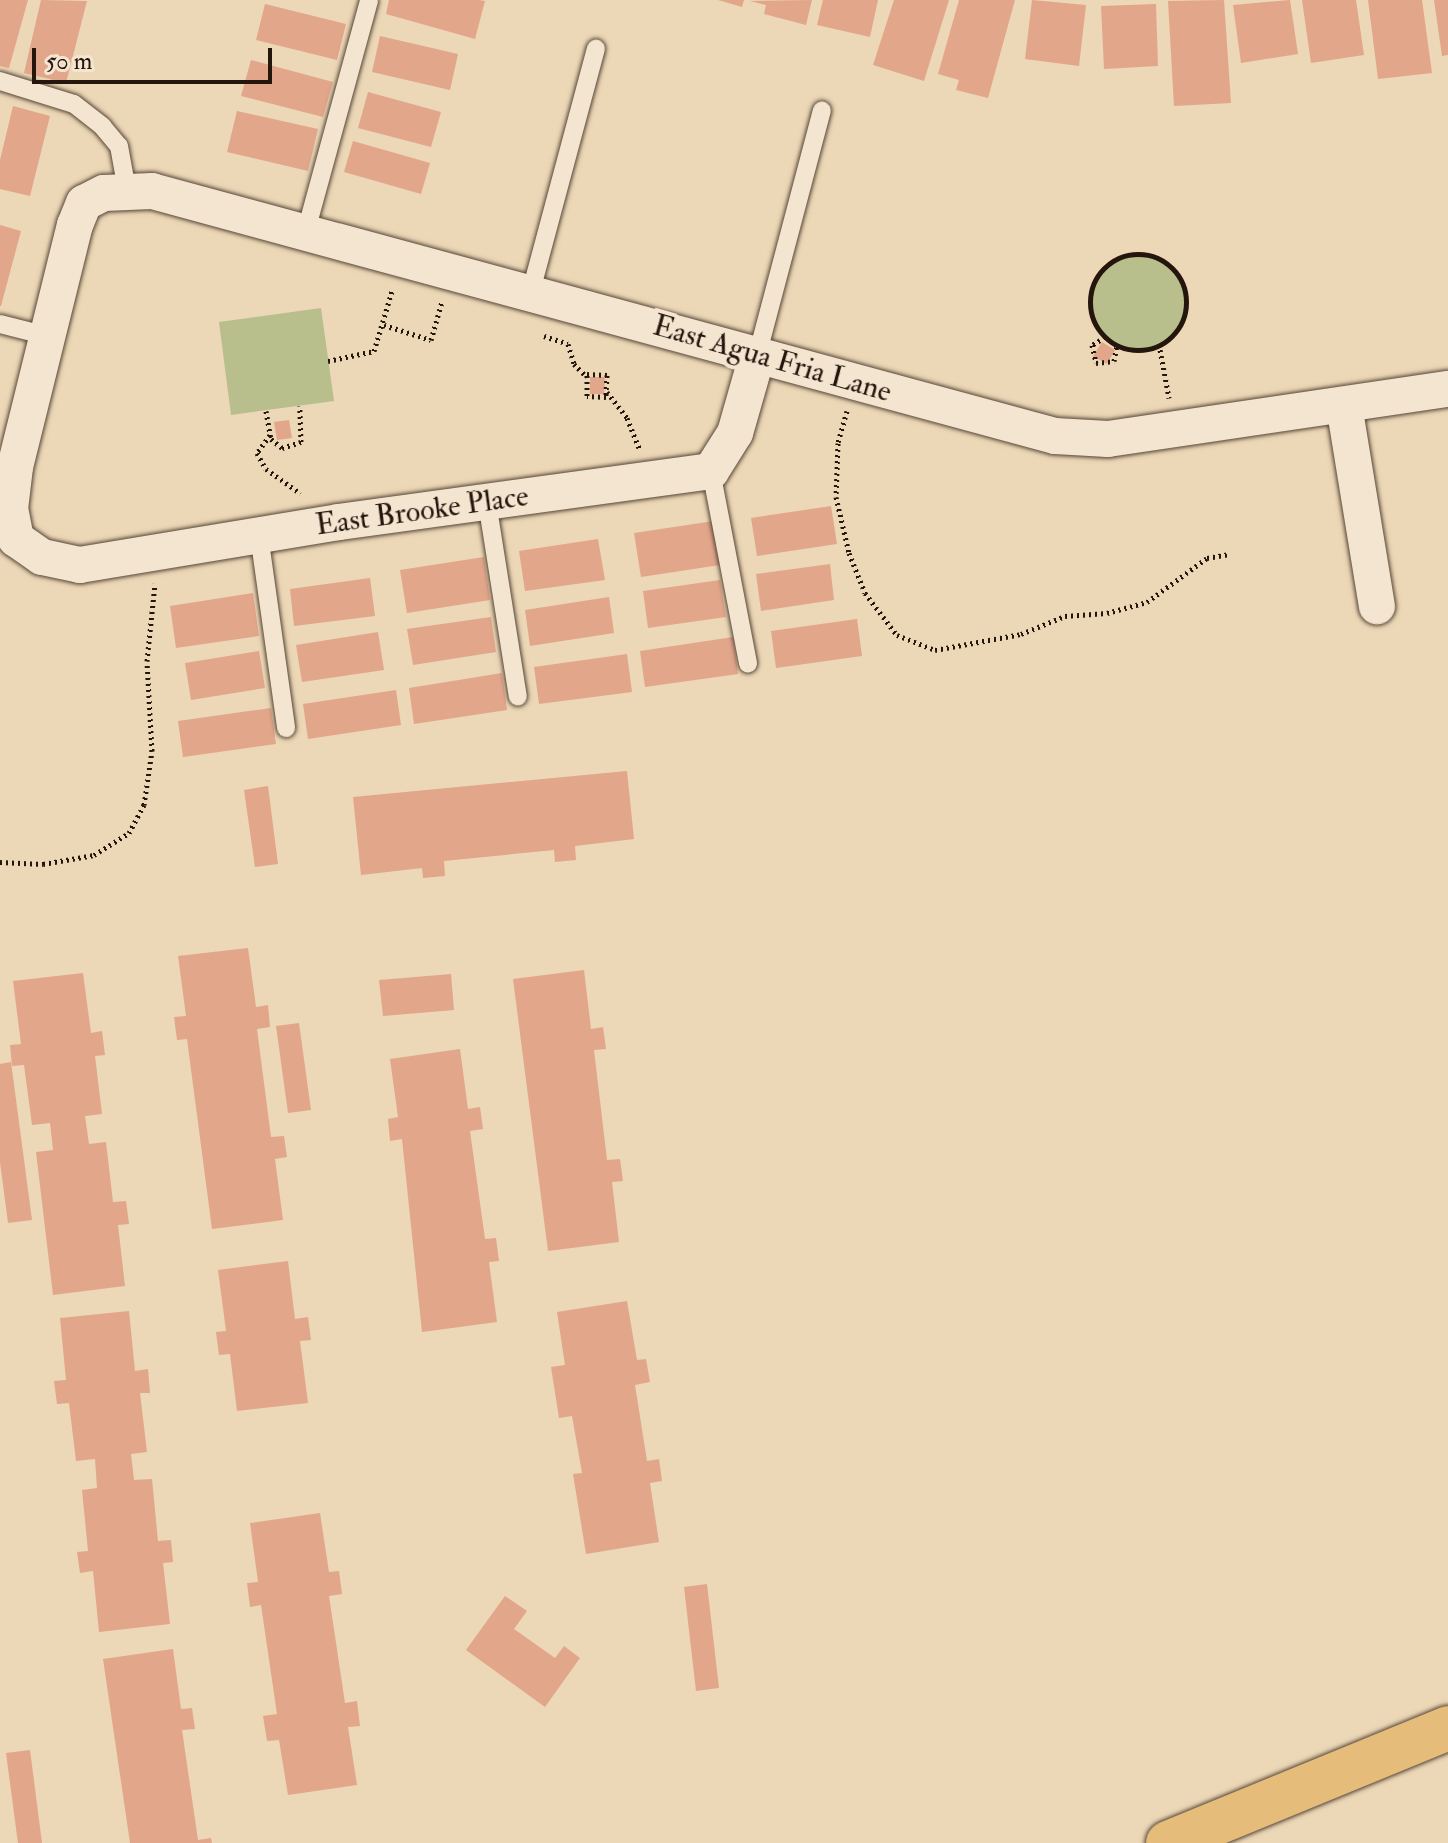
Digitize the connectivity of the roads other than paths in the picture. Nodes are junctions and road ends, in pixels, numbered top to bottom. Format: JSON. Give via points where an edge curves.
{"nodes":[{"id":1,"x":369,"y":0,"type":"edge"},
{"id":2,"x":596,"y":49,"type":"dead end"},
{"id":3,"x":0,"y":81,"type":"edge"},
{"id":4,"x":822,"y":110,"type":"dead end"},
{"id":5,"x":116,"y":191,"type":"junction"},
{"id":6,"x":306,"y":231,"type":"junction"},
{"id":7,"x":531,"y":291,"type":"junction"},
{"id":8,"x":0,"y":324,"type":"edge"},
{"id":9,"x":47,"y":336,"type":"junction"},
{"id":10,"x":757,"y":356,"type":"junction"},
{"id":11,"x":1448,"y":389,"type":"edge"},
{"id":12,"x":1344,"y":405,"type":"junction"},
{"id":13,"x":711,"y":471,"type":"junction"},
{"id":14,"x":487,"y":502,"type":"junction"},
{"id":15,"x":259,"y":535,"type":"junction"},
{"id":16,"x":8,"y":540,"type":"edge"},
{"id":17,"x":1377,"y":606,"type":"dead end"},
{"id":18,"x":748,"y":663,"type":"dead end"},
{"id":19,"x":518,"y":697,"type":"dead end"},
{"id":20,"x":286,"y":728,"type":"dead end"},
{"id":21,"x":1448,"y":1728,"type":"edge"},
{"id":22,"x":1168,"y":1843,"type":"edge"}],
"edges":[{"from":1,"to":6,"type":"lane"},
{"from":2,"to":7,"type":"lane"},
{"from":3,"to":5,"type":"lane","via":[[74,104],[102,126],[119,146]]},
{"from":4,"to":10,"type":"lane"},
{"from":5,"to":6,"type":"street","name":"East Agua Fria Lane","via":[[152,191]]},
{"from":5,"to":9,"type":"street","via":[[84,203]]},
{"from":6,"to":7,"type":"street","name":"East Agua Fria Lane"},
{"from":7,"to":10,"type":"street","name":"East Agua Fria Lane"},
{"from":8,"to":9,"type":"lane"},
{"from":9,"to":16,"type":"street","via":[[12,486]]},
{"from":10,"to":12,"type":"street","name":"East Agua Fria Lane","via":[[1055,436],[1108,439]]},
{"from":10,"to":13,"type":"street","via":[[735,433]]},
{"from":11,"to":12,"type":"street","name":"East Agua Fria Lane"},
{"from":12,"to":17,"type":"street"},
{"from":13,"to":14,"type":"street","name":"East Brooke Place"},
{"from":13,"to":18,"type":"lane","via":[[735,571]]},
{"from":14,"to":15,"type":"street","name":"East Brooke Place"},
{"from":14,"to":19,"type":"lane"},
{"from":15,"to":16,"type":"street","name":"East Brooke Place","via":[[80,565],[57,563]]},
{"from":15,"to":20,"type":"lane"},
{"from":21,"to":22,"type":"main road"}]}
